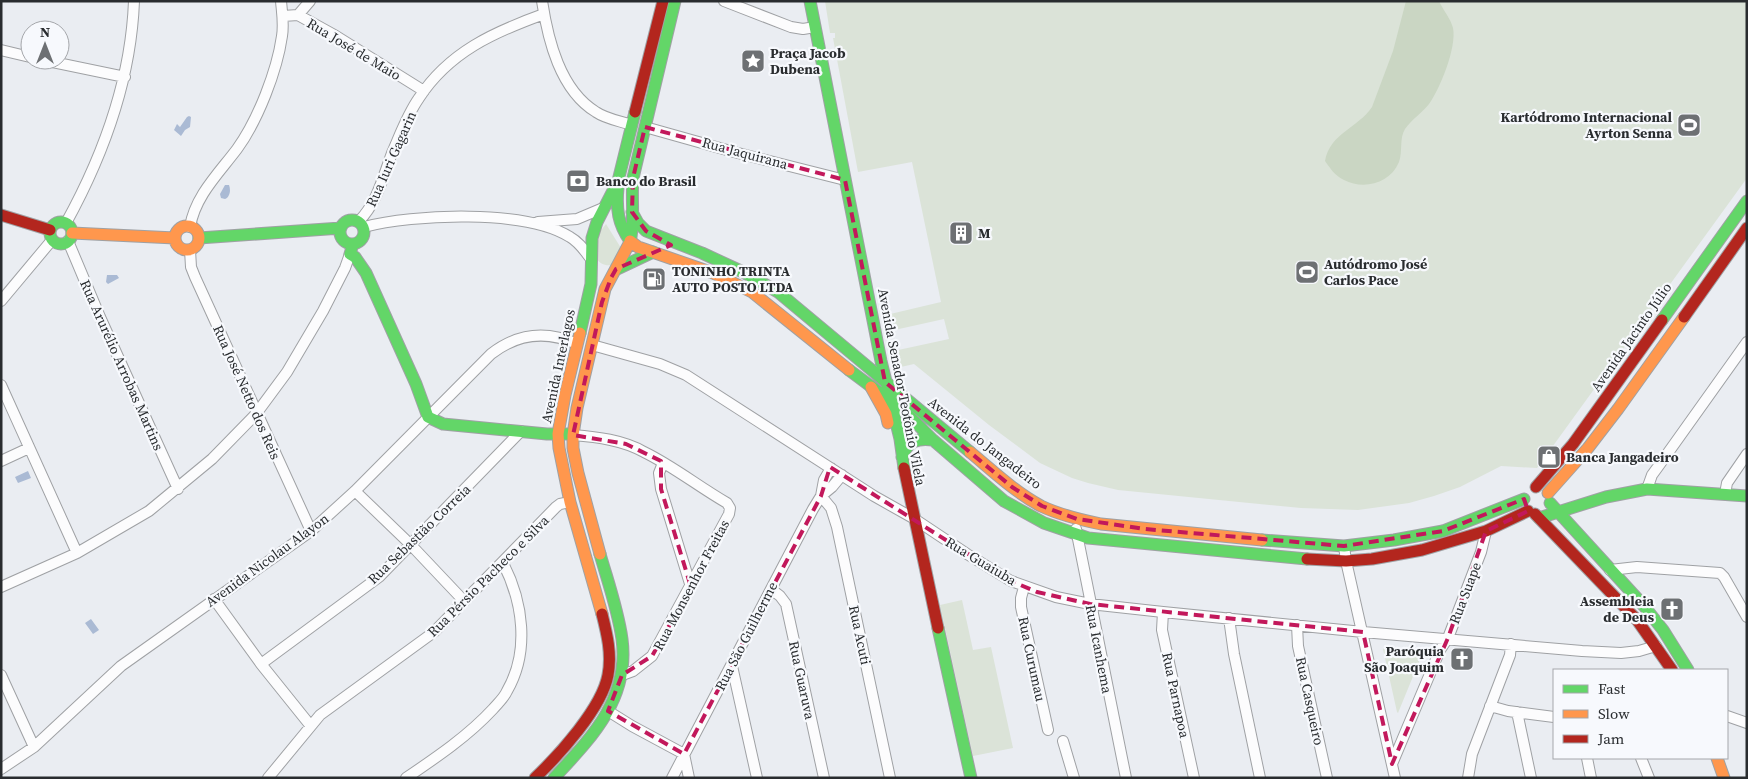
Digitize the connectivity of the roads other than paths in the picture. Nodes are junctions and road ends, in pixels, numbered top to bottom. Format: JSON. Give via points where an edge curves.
{"nodes":[{"id":1,"x":134,"y":1,"type":"edge"},
{"id":2,"x":281,"y":1,"type":"edge"},
{"id":3,"x":310,"y":1,"type":"edge"},
{"id":4,"x":542,"y":1,"type":"edge"},
{"id":5,"x":663,"y":1,"type":"edge"},
{"id":6,"x":675,"y":1,"type":"edge"},
{"id":7,"x":724,"y":1,"type":"edge"},
{"id":8,"x":810,"y":1,"type":"edge"},
{"id":9,"x":544,"y":14,"type":"junction"},
{"id":10,"x":298,"y":15,"type":"junction"},
{"id":11,"x":283,"y":16,"type":"junction"},
{"id":12,"x":815,"y":27,"type":"junction"},
{"id":13,"x":1,"y":50,"type":"edge"},
{"id":14,"x":20,"y":55,"type":"edge"},
{"id":15,"x":70,"y":66,"type":"edge"},
{"id":16,"x":124,"y":77,"type":"junction"},
{"id":17,"x":424,"y":91,"type":"junction"},
{"id":18,"x":632,"y":125,"type":"junction"},
{"id":19,"x":646,"y":127,"type":"junction"},
{"id":20,"x":845,"y":180,"type":"junction"},
{"id":21,"x":618,"y":181,"type":"junction"},
{"id":22,"x":1747,"y":201,"type":"edge"},
{"id":23,"x":604,"y":208,"type":"junction"},
{"id":24,"x":632,"y":212,"type":"junction"},
{"id":25,"x":1,"y":215,"type":"edge"},
{"id":26,"x":532,"y":222,"type":"junction"},
{"id":27,"x":361,"y":224,"type":"junction"},
{"id":28,"x":190,"y":227,"type":"junction"},
{"id":29,"x":340,"y":228,"type":"junction"},
{"id":30,"x":1747,"y":228,"type":"edge"},
{"id":31,"x":69,"y":232,"type":"junction"},
{"id":32,"x":51,"y":235,"type":"junction"},
{"id":33,"x":175,"y":238,"type":"junction"},
{"id":34,"x":199,"y":238,"type":"junction"},
{"id":35,"x":630,"y":242,"type":"junction"},
{"id":36,"x":352,"y":249,"type":"junction"},
{"id":37,"x":190,"y":250,"type":"junction"},
{"id":38,"x":653,"y":252,"type":"junction"},
{"id":39,"x":702,"y":253,"type":"junction"},
{"id":40,"x":591,"y":258,"type":"junction"},
{"id":41,"x":698,"y":266,"type":"junction"},
{"id":42,"x":616,"y":269,"type":"junction"},
{"id":43,"x":1,"y":301,"type":"edge"},
{"id":44,"x":1747,"y":342,"type":"edge"},
{"id":45,"x":577,"y":344,"type":"junction"},
{"id":46,"x":592,"y":345,"type":"junction"},
{"id":47,"x":885,"y":382,"type":"junction"},
{"id":48,"x":1,"y":385,"type":"edge"},
{"id":49,"x":871,"y":387,"type":"junction"},
{"id":50,"x":892,"y":402,"type":"junction"},
{"id":51,"x":256,"y":414,"type":"junction"},
{"id":52,"x":428,"y":417,"type":"junction"},
{"id":53,"x":521,"y":431,"type":"junction"},
{"id":54,"x":558,"y":434,"type":"junction"},
{"id":55,"x":573,"y":434,"type":"junction"},
{"id":56,"x":932,"y":440,"type":"junction"},
{"id":57,"x":29,"y":448,"type":"junction"},
{"id":58,"x":1747,"y":454,"type":"edge"},
{"id":59,"x":902,"y":457,"type":"junction"},
{"id":60,"x":1,"y":460,"type":"edge"},
{"id":61,"x":663,"y":463,"type":"junction"},
{"id":62,"x":831,"y":468,"type":"junction"},
{"id":63,"x":842,"y":475,"type":"junction"},
{"id":64,"x":1536,"y":487,"type":"junction"},
{"id":65,"x":178,"y":489,"type":"junction"},
{"id":66,"x":1647,"y":489,"type":"junction"},
{"id":67,"x":355,"y":491,"type":"junction"},
{"id":68,"x":1725,"y":494,"type":"junction"},
{"id":69,"x":821,"y":496,"type":"junction"},
{"id":70,"x":1747,"y":496,"type":"edge"},
{"id":71,"x":1549,"y":497,"type":"junction"},
{"id":72,"x":1524,"y":499,"type":"junction"},
{"id":73,"x":570,"y":502,"type":"junction"},
{"id":74,"x":1577,"y":504,"type":"junction"},
{"id":75,"x":1559,"y":512,"type":"junction"},
{"id":76,"x":1534,"y":514,"type":"junction"},
{"id":77,"x":913,"y":518,"type":"junction"},
{"id":78,"x":1077,"y":519,"type":"junction"},
{"id":79,"x":311,"y":531,"type":"junction"},
{"id":80,"x":1486,"y":531,"type":"junction"},
{"id":81,"x":1077,"y":535,"type":"junction"},
{"id":82,"x":411,"y":545,"type":"junction"},
{"id":83,"x":1344,"y":546,"type":"junction"},
{"id":84,"x":77,"y":553,"type":"junction"},
{"id":85,"x":1346,"y":561,"type":"junction"},
{"id":86,"x":503,"y":562,"type":"junction"},
{"id":87,"x":1610,"y":570,"type":"junction"},
{"id":88,"x":1,"y":587,"type":"edge"},
{"id":89,"x":691,"y":587,"type":"junction"},
{"id":90,"x":1024,"y":587,"type":"junction"},
{"id":91,"x":771,"y":590,"type":"junction"},
{"id":92,"x":214,"y":599,"type":"junction"},
{"id":93,"x":464,"y":601,"type":"junction"},
{"id":94,"x":1090,"y":604,"type":"junction"},
{"id":95,"x":1163,"y":612,"type":"junction"},
{"id":96,"x":1747,"y":617,"type":"edge"},
{"id":97,"x":1229,"y":618,"type":"junction"},
{"id":98,"x":1298,"y":625,"type":"junction"},
{"id":99,"x":1363,"y":632,"type":"junction"},
{"id":100,"x":1448,"y":638,"type":"junction"},
{"id":101,"x":1511,"y":644,"type":"junction"},
{"id":102,"x":1656,"y":646,"type":"junction"},
{"id":103,"x":261,"y":664,"type":"junction"},
{"id":104,"x":732,"y":666,"type":"junction"},
{"id":105,"x":1671,"y":669,"type":"edge"},
{"id":106,"x":1687,"y":669,"type":"edge"},
{"id":107,"x":1,"y":675,"type":"edge"},
{"id":108,"x":622,"y":675,"type":"junction"},
{"id":109,"x":1490,"y":706,"type":"junction"},
{"id":110,"x":608,"y":711,"type":"junction"},
{"id":111,"x":1517,"y":712,"type":"junction"},
{"id":112,"x":1728,"y":716,"type":"edge"},
{"id":113,"x":1553,"y":717,"type":"edge"},
{"id":114,"x":1745,"y":723,"type":"edge"},
{"id":115,"x":310,"y":725,"type":"junction"},
{"id":116,"x":1048,"y":730,"type":"dead end"},
{"id":117,"x":1063,"y":741,"type":"dead end"},
{"id":118,"x":34,"y":747,"type":"junction"},
{"id":119,"x":684,"y":754,"type":"junction"},
{"id":120,"x":1587,"y":759,"type":"edge"},
{"id":121,"x":1641,"y":759,"type":"edge"},
{"id":122,"x":1717,"y":759,"type":"edge"},
{"id":123,"x":1392,"y":764,"type":"junction"},
{"id":124,"x":1,"y":769,"type":"edge"},
{"id":125,"x":268,"y":778,"type":"edge"},
{"id":126,"x":406,"y":778,"type":"edge"},
{"id":127,"x":536,"y":778,"type":"edge"},
{"id":128,"x":554,"y":778,"type":"edge"},
{"id":129,"x":672,"y":778,"type":"edge"},
{"id":130,"x":689,"y":778,"type":"edge"},
{"id":131,"x":757,"y":778,"type":"edge"},
{"id":132,"x":824,"y":778,"type":"edge"},
{"id":133,"x":890,"y":778,"type":"edge"},
{"id":134,"x":971,"y":778,"type":"edge"},
{"id":135,"x":1074,"y":778,"type":"edge"},
{"id":136,"x":1126,"y":778,"type":"edge"},
{"id":137,"x":1194,"y":778,"type":"edge"},
{"id":138,"x":1260,"y":778,"type":"edge"},
{"id":139,"x":1327,"y":778,"type":"edge"},
{"id":140,"x":1395,"y":778,"type":"edge"},
{"id":141,"x":1468,"y":778,"type":"edge"},
{"id":142,"x":1531,"y":778,"type":"edge"},
{"id":143,"x":1591,"y":778,"type":"edge"},
{"id":144,"x":1649,"y":778,"type":"edge"},
{"id":145,"x":1724,"y":778,"type":"edge"}],
"edges":[{"from":1,"to":16,"type":"street"},
{"from":2,"to":11,"type":"street"},
{"from":3,"to":10,"type":"street"},
{"from":4,"to":9,"type":"street"},
{"from":5,"to":18,"type":"street","name":"Avenida Interlagos"},
{"from":6,"to":19,"type":"street","name":"Avenida Interlagos"},
{"from":7,"to":12,"type":"street","via":[[791,27]]},
{"from":8,"to":12,"type":"street","name":"Avenida Senador Teotônio Vilela"},
{"from":9,"to":17,"type":"street","name":"Rua Iuri Gagarin","via":[[480,41],[451,62]]},
{"from":9,"to":18,"type":"street","via":[[550,40],[568,85],[598,114]]},
{"from":10,"to":11,"type":"street","name":"Rua José de Maio"},
{"from":10,"to":17,"type":"street","name":"Rua José de Maio"},
{"from":11,"to":28,"type":"street","via":[[275,63],[256,118],[197,203]]},
{"from":12,"to":20,"type":"street","name":"Avenida Senador Teotônio Vilela"},
{"from":13,"to":14,"type":"street"},
{"from":15,"to":16,"type":"street"},
{"from":16,"to":31,"type":"street","via":[[107,135]]},
{"from":17,"to":27,"type":"street","name":"Rua Iuri Gagarin","via":[[406,121]]},
{"from":18,"to":21,"type":"street","name":"Avenida Interlagos"},
{"from":19,"to":20,"type":"street","name":"Rua Jaquirana"},
{"from":19,"to":24,"type":"street","name":"Avenida Interlagos","via":[[633,178]]},
{"from":20,"to":47,"type":"street","name":"Avenida Senador Teotônio Vilela"},
{"from":21,"to":23,"type":"street","name":"Avenida Interlagos"},
{"from":21,"to":35,"type":"street","via":[[618,218]]},
{"from":22,"to":64,"type":"street","name":"Avenida Jacinto Júlio","via":[[1606,400]]},
{"from":23,"to":26,"type":"street","via":[[577,219]]},
{"from":23,"to":40,"type":"street","name":"Avenida Interlagos","via":[[592,238]]},
{"from":24,"to":35,"type":"street","name":"Avenida Interlagos"},
{"from":24,"to":39,"type":"street","name":"Avenida do Jangadeiro","via":[[646,231]]},
{"from":25,"to":32,"type":"street"},
{"from":26,"to":27,"type":"street","via":[[448,217]]},
{"from":26,"to":40,"type":"street","via":[[569,236]]},
{"from":27,"to":29,"type":"street","via":[[348,220]]},
{"from":27,"to":36,"type":"street","via":[[363,238]]},
{"from":28,"to":33,"type":"street","via":[[180,229]]},
{"from":28,"to":34,"type":"street"},
{"from":29,"to":34,"type":"street"},
{"from":29,"to":36,"type":"street","via":[[342,238]]},
{"from":30,"to":71,"type":"street","via":[[1618,409]]},
{"from":31,"to":32,"type":"street","via":[[60,244]]},
{"from":31,"to":32,"type":"street","via":[[58,222],[52,226]]},
{"from":31,"to":33,"type":"street"},
{"from":31,"to":65,"type":"street","name":"Rua Arurélio Arrobas Martins","via":[[87,288]]},
{"from":32,"to":43,"type":"street"},
{"from":33,"to":37,"type":"street","via":[[179,248]]},
{"from":34,"to":37,"type":"street","via":[[197,246]]},
{"from":35,"to":38,"type":"street","name":"Avenida do Jangadeiro"},
{"from":35,"to":42,"type":"street","name":"Avenida Interlagos"},
{"from":36,"to":51,"type":"street","via":[[301,349]]},
{"from":36,"to":52,"type":"street","via":[[366,272]]},
{"from":37,"to":51,"type":"street","name":"Rua José Netto dos Reis","via":[[191,267]]},
{"from":38,"to":41,"type":"street","name":"Avenida do Jangadeiro"},
{"from":38,"to":42,"type":"street"},
{"from":39,"to":41,"type":"street"},
{"from":39,"to":47,"type":"street","name":"Avenida do Jangadeiro","via":[[778,292]]},
{"from":40,"to":42,"type":"street"},
{"from":40,"to":45,"type":"street","name":"Avenida Interlagos","via":[[591,284]]},
{"from":41,"to":49,"type":"street","name":"Avenida do Jangadeiro","via":[[752,292]]},
{"from":42,"to":46,"type":"street","name":"Avenida Interlagos","via":[[606,290]]},
{"from":44,"to":66,"type":"street","via":[[1660,464]]},
{"from":45,"to":52,"type":"street","name":"Avenida Nicolau Alayon","via":[[548,335],[532,335],[503,344]]},
{"from":45,"to":54,"type":"street","name":"Avenida Interlagos"},
{"from":46,"to":55,"type":"street","name":"Avenida Interlagos"},
{"from":46,"to":62,"type":"street","name":"Rua Guaiuba","via":[[645,359],[686,375]]},
{"from":47,"to":50,"type":"street","name":"Avenida Senador Teotônio Vilela"},
{"from":47,"to":78,"type":"street","name":"Avenida do Jangadeiro","via":[[1012,487],[1042,506]]},
{"from":48,"to":57,"type":"street"},
{"from":49,"to":50,"type":"street","name":"Avenida do Jangadeiro"},
{"from":49,"to":59,"type":"street","via":[[886,414]]},
{"from":50,"to":56,"type":"street","name":"Avenida do Jangadeiro"},
{"from":50,"to":59,"type":"street","name":"Avenida Senador Teotônio Vilela"},
{"from":51,"to":65,"type":"street"},
{"from":51,"to":79,"type":"street","name":"Rua José Netto dos Reis"},
{"from":52,"to":53,"type":"street","via":[[443,424]]},
{"from":52,"to":67,"type":"street","name":"Avenida Nicolau Alayon"},
{"from":53,"to":54,"type":"street"},
{"from":53,"to":82,"type":"street","name":"Rua Sebastião Correia"},
{"from":54,"to":55,"type":"street"},
{"from":54,"to":73,"type":"street","name":"Avenida Interlagos"},
{"from":55,"to":61,"type":"street","via":[[626,444]]},
{"from":55,"to":108,"type":"street","name":"Avenida Interlagos","via":[[578,473],[621,632]]},
{"from":56,"to":59,"type":"street","via":[[914,439],[904,449]]},
{"from":56,"to":81,"type":"street","name":"Avenida do Jangadeiro","via":[[1004,501],[1044,523]]},
{"from":57,"to":60,"type":"street"},
{"from":57,"to":84,"type":"street"},
{"from":58,"to":68,"type":"street","via":[[1727,483]]},
{"from":59,"to":77,"type":"street","name":"Avenida Senador Teotônio Vilela"},
{"from":61,"to":89,"type":"street","via":[[659,473],[661,489]]},
{"from":61,"to":89,"type":"street","name":"Rua Monsenhor Freitas","via":[[730,508]]},
{"from":62,"to":63,"type":"street","name":"Rua Guaiuba"},
{"from":62,"to":69,"type":"street","name":"Rua São Guilherme","via":[[824,480]]},
{"from":63,"to":69,"type":"street","name":"Rua São Guilherme"},
{"from":63,"to":77,"type":"street","name":"Rua Guaiuba"},
{"from":64,"to":71,"type":"street","via":[[1543,489]]},
{"from":64,"to":72,"type":"street","via":[[1528,491]]},
{"from":65,"to":84,"type":"street","via":[[149,511]]},
{"from":66,"to":68,"type":"street"},
{"from":66,"to":74,"type":"street","via":[[1621,492]]},
{"from":67,"to":79,"type":"street","name":"Avenida Nicolau Alayon"},
{"from":67,"to":82,"type":"street"},
{"from":68,"to":70,"type":"street"},
{"from":69,"to":91,"type":"street","name":"Rua São Guilherme"},
{"from":69,"to":133,"type":"street","name":"Rua Acuti","via":[[831,508],[837,527]]},
{"from":71,"to":74,"type":"street"},
{"from":71,"to":75,"type":"street"},
{"from":71,"to":76,"type":"street","via":[[1545,511]]},
{"from":72,"to":76,"type":"street"},
{"from":72,"to":83,"type":"street","name":"Avenida do Jangadeiro","via":[[1443,531]]},
{"from":73,"to":86,"type":"street","name":"Rua Pérsio Pacheco e Silva","via":[[556,507]]},
{"from":73,"to":127,"type":"street","name":"Avenida Interlagos","via":[[604,620],[610,653],[609,669],[595,705]]},
{"from":74,"to":75,"type":"street"},
{"from":75,"to":76,"type":"street"},
{"from":75,"to":87,"type":"street"},
{"from":76,"to":80,"type":"street","name":"Avenida do Jangadeiro"},
{"from":76,"to":102,"type":"street","via":[[1637,620]]},
{"from":77,"to":90,"type":"street","name":"Rua Guaiuba"},
{"from":77,"to":134,"type":"street","name":"Avenida Senador Teotônio Vilela"},
{"from":78,"to":81,"type":"street","name":"Rua Icanhema"},
{"from":78,"to":83,"type":"street","name":"Avenida do Jangadeiro","via":[[1145,530]]},
{"from":79,"to":92,"type":"street","name":"Avenida Nicolau Alayon"},
{"from":80,"to":85,"type":"street","name":"Avenida do Jangadeiro","via":[[1422,550]]},
{"from":80,"to":100,"type":"street","name":"Rua Suape"},
{"from":81,"to":85,"type":"street","name":"Avenida do Jangadeiro"},
{"from":81,"to":94,"type":"street","name":"Rua Icanhema"},
{"from":82,"to":93,"type":"street"},
{"from":82,"to":103,"type":"street","name":"Rua Sebastião Correia","via":[[379,577]]},
{"from":83,"to":85,"type":"street"},
{"from":84,"to":88,"type":"street"},
{"from":85,"to":99,"type":"street"},
{"from":86,"to":93,"type":"street","name":"Rua Pérsio Pacheco e Silva"},
{"from":86,"to":126,"type":"street","via":[[521,624],[520,655],[507,692],[480,723]]},
{"from":87,"to":96,"type":"street","via":[[1637,567],[1720,573]]},
{"from":87,"to":106,"type":"street","via":[[1663,630]]},
{"from":89,"to":108,"type":"street","name":"Rua Monsenhor Freitas","via":[[652,656],[633,671]]},
{"from":90,"to":94,"type":"street","name":"Rua Guaiuba"},
{"from":90,"to":116,"type":"street","name":"Rua Curumau","via":[[1021,607]]},
{"from":91,"to":104,"type":"street","name":"Rua São Guilherme"},
{"from":91,"to":132,"type":"street","name":"Rua Guaruva","via":[[786,604]]},
{"from":92,"to":103,"type":"street"},
{"from":92,"to":118,"type":"street","name":"Avenida Nicolau Alayon","via":[[121,666]]},
{"from":93,"to":115,"type":"street","name":"Rua Pérsio Pacheco e Silva","via":[[425,640]]},
{"from":94,"to":95,"type":"street","name":"Rua Guaiuba"},
{"from":94,"to":136,"type":"street","name":"Rua Icanhema"},
{"from":95,"to":97,"type":"street","name":"Rua Guaiuba"},
{"from":95,"to":137,"type":"street","name":"Rua Parnapoa","via":[[1162,630]]},
{"from":97,"to":98,"type":"street","name":"Rua Guaiuba"},
{"from":97,"to":138,"type":"street"},
{"from":98,"to":99,"type":"street","name":"Rua Guaiuba"},
{"from":98,"to":139,"type":"street","name":"Rua Casqueiro","via":[[1298,646]]},
{"from":99,"to":100,"type":"street","name":"Rua Guaiuba"},
{"from":99,"to":123,"type":"street"},
{"from":100,"to":101,"type":"street","name":"Rua Guaiuba"},
{"from":100,"to":123,"type":"street","name":"Rua Suape"},
{"from":101,"to":102,"type":"street","name":"Rua Guaiuba","via":[[1622,653]]},
{"from":101,"to":109,"type":"street","via":[[1510,655]]},
{"from":102,"to":105,"type":"street"},
{"from":103,"to":115,"type":"street"},
{"from":104,"to":119,"type":"street","name":"Rua São Guilherme"},
{"from":104,"to":131,"type":"street"},
{"from":107,"to":118,"type":"street"},
{"from":108,"to":110,"type":"street","name":"Avenida Interlagos"},
{"from":109,"to":111,"type":"street"},
{"from":109,"to":141,"type":"street","via":[[1472,754]]},
{"from":110,"to":119,"type":"street"},
{"from":110,"to":128,"type":"street","name":"Avenida Interlagos"},
{"from":111,"to":113,"type":"street"},
{"from":111,"to":142,"type":"street"},
{"from":112,"to":114,"type":"street"},
{"from":115,"to":125,"type":"street","name":"Rua Pérsio Pacheco e Silva"},
{"from":117,"to":135,"type":"street"},
{"from":118,"to":124,"type":"street","name":"Avenida Nicolau Alayon"},
{"from":119,"to":129,"type":"street","name":"Rua São Guilherme"},
{"from":119,"to":130,"type":"street"},
{"from":120,"to":143,"type":"street"},
{"from":121,"to":144,"type":"street"},
{"from":122,"to":145,"type":"street"},
{"from":123,"to":140,"type":"street"}]}
